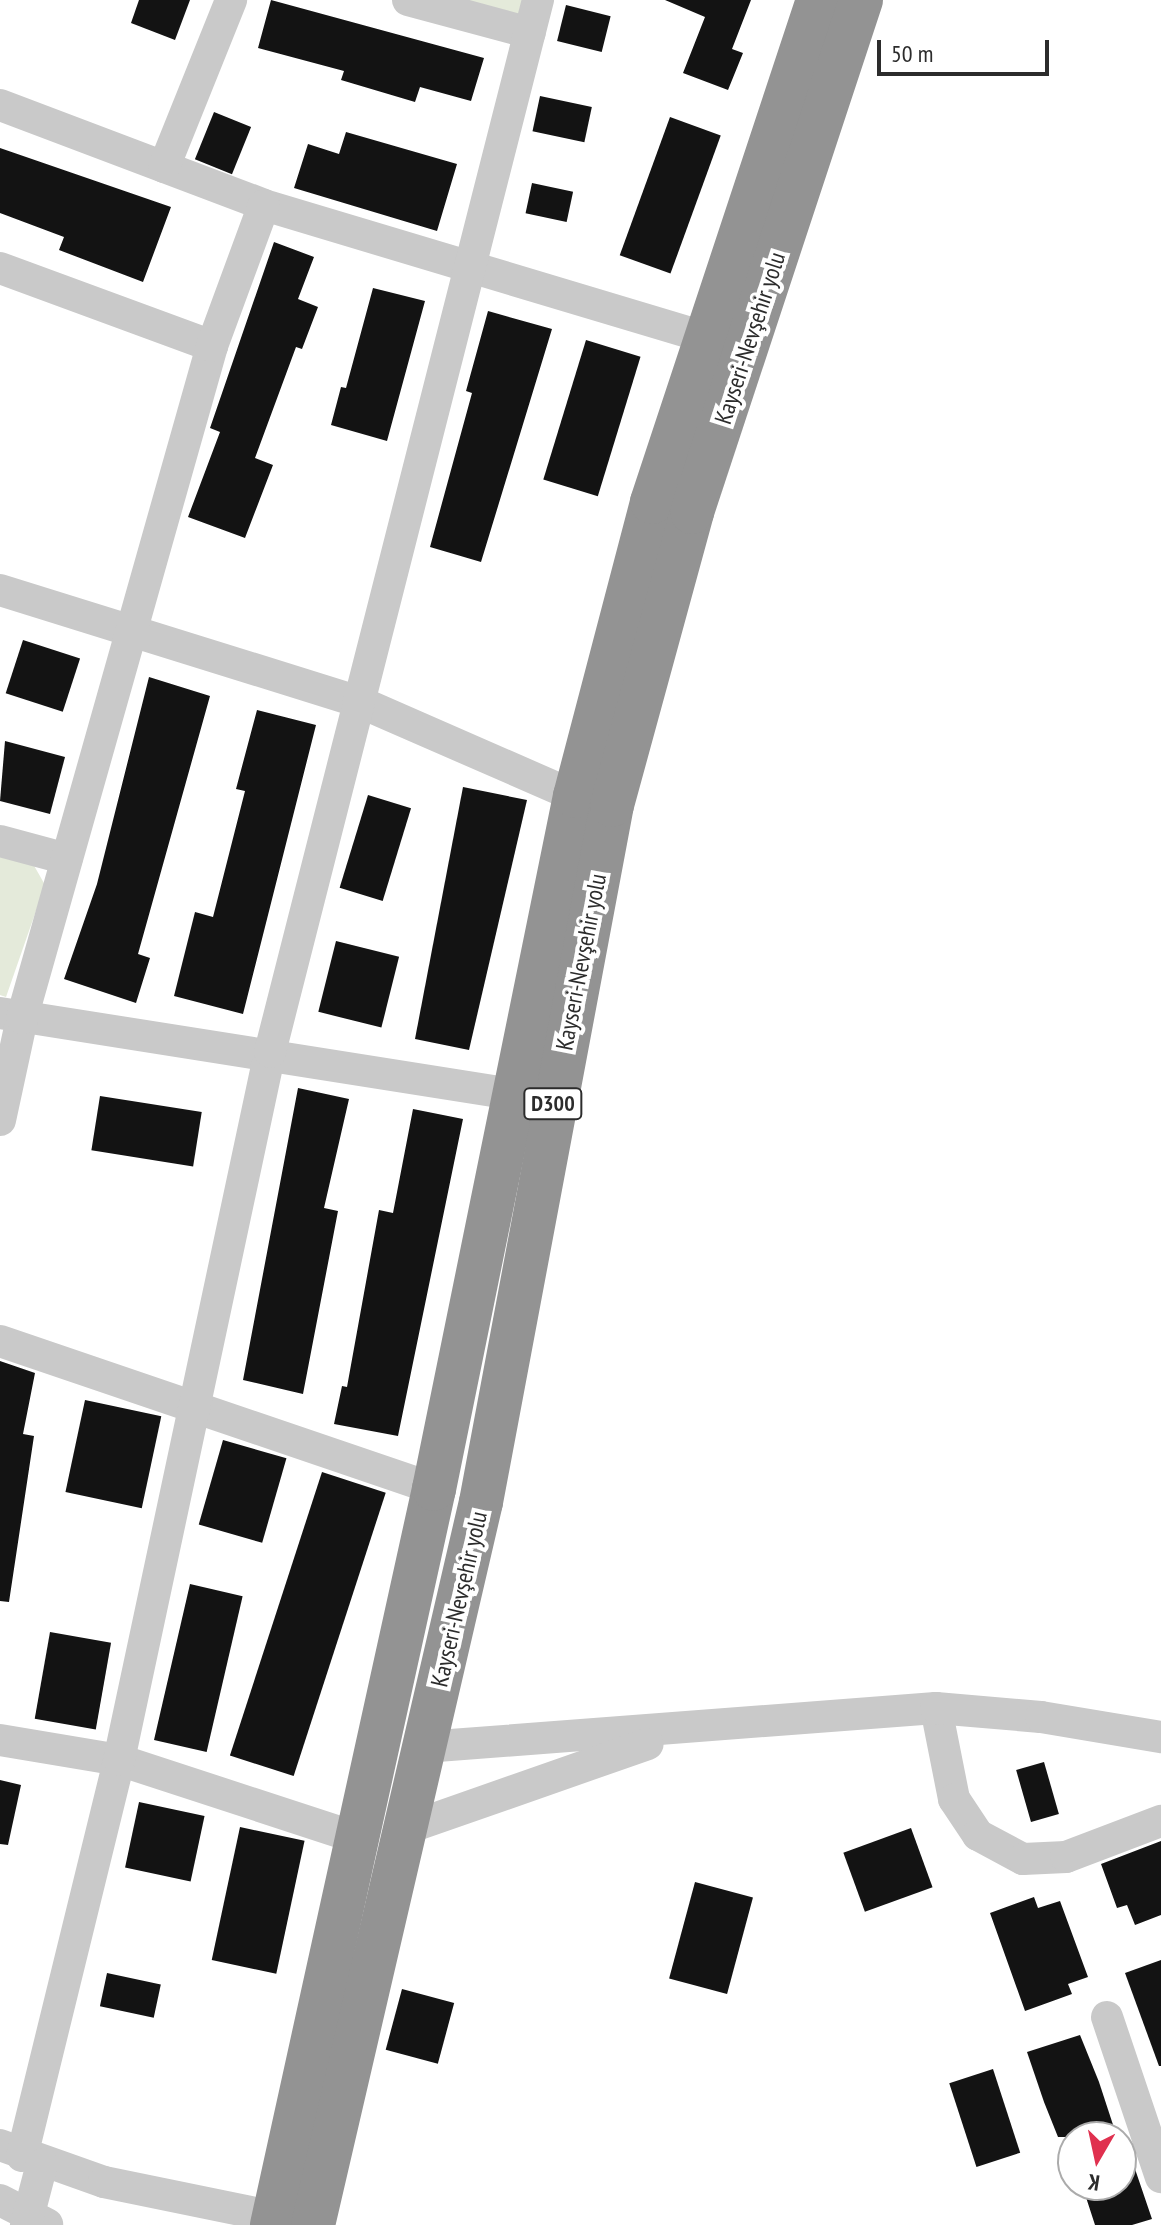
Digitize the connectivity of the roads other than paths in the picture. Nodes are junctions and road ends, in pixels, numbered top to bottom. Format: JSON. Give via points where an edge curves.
{"nodes":[{"id":1,"x":231,"y":0,"type":"edge"},
{"id":2,"x":408,"y":0,"type":"edge"},
{"id":3,"x":538,"y":0,"type":"edge"},
{"id":4,"x":818,"y":0,"type":"edge"},
{"id":5,"x":861,"y":0,"type":"edge"},
{"id":6,"x":530,"y":33,"type":"junction"},
{"id":7,"x":0,"y":105,"type":"edge"},
{"id":8,"x":164,"y":167,"type":"junction"},
{"id":9,"x":264,"y":205,"type":"junction"},
{"id":10,"x":0,"y":268,"type":"edge"},
{"id":11,"x":473,"y":271,"type":"junction"},
{"id":12,"x":707,"y":338,"type":"junction"},
{"id":13,"x":212,"y":346,"type":"junction"},
{"id":14,"x":0,"y":590,"type":"edge"},
{"id":15,"x":131,"y":632,"type":"junction"},
{"id":16,"x":362,"y":703,"type":"junction"},
{"id":17,"x":575,"y":796,"type":"junction"},
{"id":18,"x":0,"y":841,"type":"edge"},
{"id":19,"x":67,"y":859,"type":"junction"},
{"id":20,"x":11,"y":1016,"type":"edge"},
{"id":21,"x":270,"y":1052,"type":"junction"},
{"id":22,"x":512,"y":1094,"type":"junction"},
{"id":23,"x":0,"y":1120,"type":"edge"},
{"id":24,"x":0,"y":1341,"type":"edge"},
{"id":25,"x":196,"y":1407,"type":"junction"},
{"id":26,"x":434,"y":1489,"type":"junction"},
{"id":27,"x":936,"y":1708,"type":"junction"},
{"id":28,"x":689,"y":1730,"type":"junction"},
{"id":29,"x":1161,"y":1737,"type":"edge"},
{"id":30,"x":0,"y":1740,"type":"edge"},
{"id":31,"x":424,"y":1747,"type":"junction"},
{"id":32,"x":119,"y":1760,"type":"junction"},
{"id":33,"x":1161,"y":1821,"type":"edge"},
{"id":34,"x":405,"y":1829,"type":"junction"},
{"id":35,"x":354,"y":1837,"type":"junction"},
{"id":36,"x":1107,"y":2017,"type":"dead end"},
{"id":37,"x":21,"y":2155,"type":"edge"},
{"id":38,"x":1161,"y":2177,"type":"edge"},
{"id":39,"x":0,"y":2200,"type":"edge"},
{"id":40,"x":35,"y":2221,"type":"edge"},
{"id":41,"x":286,"y":2222,"type":"edge"}],
"edges":[{"from":1,"to":8,"type":"street"},
{"from":2,"to":6,"type":"street"},
{"from":3,"to":6,"type":"street"},
{"from":4,"to":12,"type":"highway","name":"Kayseri-Nevşehir yolu","number":"D300"},
{"from":5,"to":31,"type":"highway","name":"Kayseri-Nevşehir yolu","number":"D300","via":[[692,512],[612,805],[481,1502]]},
{"from":6,"to":11,"type":"street"},
{"from":7,"to":8,"type":"street"},
{"from":8,"to":9,"type":"street"},
{"from":9,"to":11,"type":"street"},
{"from":9,"to":13,"type":"street"},
{"from":10,"to":13,"type":"street"},
{"from":11,"to":12,"type":"street"},
{"from":11,"to":16,"type":"street"},
{"from":12,"to":17,"type":"highway","name":"Kayseri-Nevşehir yolu","number":"D300","via":[[652,502]]},
{"from":13,"to":15,"type":"street"},
{"from":14,"to":15,"type":"street"},
{"from":15,"to":16,"type":"street"},
{"from":15,"to":19,"type":"street"},
{"from":16,"to":17,"type":"street"},
{"from":16,"to":21,"type":"street"},
{"from":17,"to":22,"type":"highway","name":"Kayseri-Nevşehir yolu","number":"D300"},
{"from":18,"to":19,"type":"street"},
{"from":19,"to":20,"type":"street"},
{"from":20,"to":21,"type":"street"},
{"from":20,"to":23,"type":"street"},
{"from":21,"to":22,"type":"street"},
{"from":21,"to":25,"type":"street"},
{"from":22,"to":26,"type":"highway","name":"Kayseri-Nevşehir yolu","number":"D300"},
{"from":24,"to":25,"type":"street"},
{"from":25,"to":26,"type":"street"},
{"from":25,"to":32,"type":"street"},
{"from":26,"to":35,"type":"highway","name":"Kayseri-Nevşehir yolu","number":"D300"},
{"from":27,"to":28,"type":"street"},
{"from":27,"to":29,"type":"street","via":[[1041,1717]]},
{"from":27,"to":33,"type":"street","via":[[954,1799],[978,1835],[1023,1859],[1066,1857]]},
{"from":28,"to":31,"type":"street"},
{"from":28,"to":34,"type":"street"},
{"from":30,"to":32,"type":"street"},
{"from":31,"to":34,"type":"highway","name":"Kayseri-Nevşehir yolu","number":"D300"},
{"from":32,"to":35,"type":"street"},
{"from":32,"to":37,"type":"street"},
{"from":34,"to":41,"type":"highway","name":"Kayseri-Nevşehir yolu","number":"D300"},
{"from":35,"to":41,"type":"highway","name":"Kayseri-Nevşehir yolu","number":"D300"},
{"from":36,"to":38,"type":"street"},
{"from":37,"to":40,"type":"street"},
{"from":37,"to":41,"type":"street","via":[[168,2198]]},
{"from":39,"to":40,"type":"street"}]}
